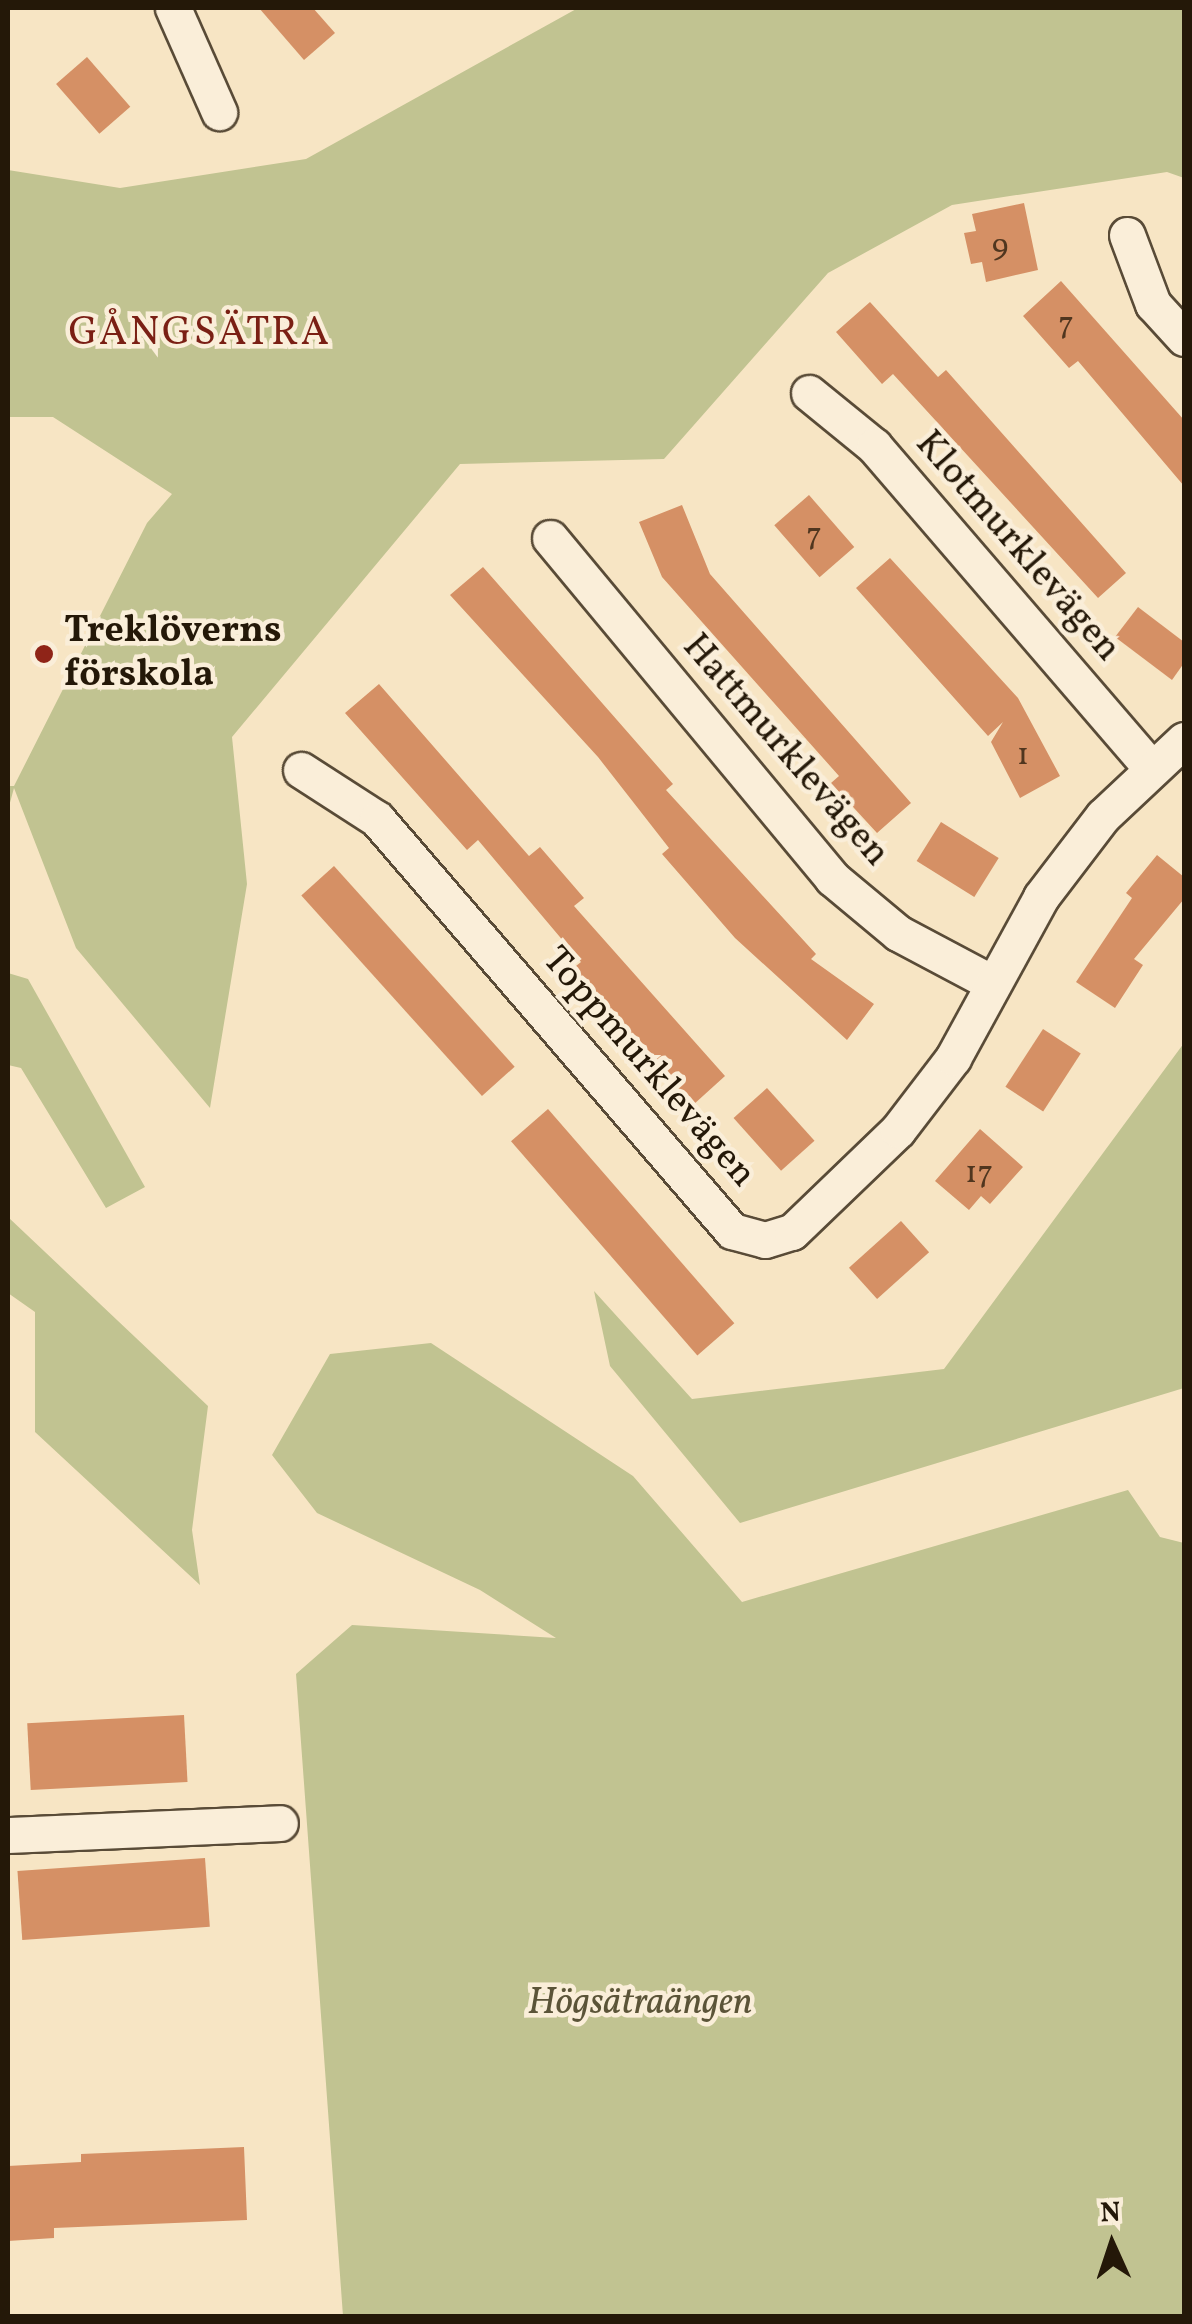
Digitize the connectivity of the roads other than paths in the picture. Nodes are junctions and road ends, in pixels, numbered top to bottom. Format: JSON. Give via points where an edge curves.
{"nodes":[{"id":1,"x":173,"y":8,"type":"edge"},
{"id":2,"x":219,"y":112,"type":"dead end"},
{"id":3,"x":1127,"y":235,"type":"dead end"},
{"id":4,"x":1184,"y":338,"type":"edge"},
{"id":5,"x":810,"y":393,"type":"dead end"},
{"id":6,"x":550,"y":538,"type":"dead end"},
{"id":7,"x":1184,"y":740,"type":"edge"},
{"id":8,"x":1150,"y":767,"type":"junction"},
{"id":9,"x":301,"y":770,"type":"dead end"},
{"id":10,"x":990,"y":982,"type":"junction"},
{"id":11,"x":280,"y":1823,"type":"dead end"},
{"id":12,"x":8,"y":1835,"type":"edge"}],
"edges":[{"from":1,"to":2,"type":"street"},
{"from":3,"to":4,"type":"street","via":[[1154,304]]},
{"from":5,"to":8,"type":"street","name":"Klotmurklevägen","via":[[874,446]]},
{"from":6,"to":10,"type":"street","name":"Hattmurklevägen","via":[[832,878],[898,933]]},
{"from":7,"to":8,"type":"street","name":"Toppmurklevägen"},
{"from":8,"to":10,"type":"street","name":"Toppmurklevägen","via":[[1041,896]]},
{"from":9,"to":10,"type":"street","name":"Toppmurklevägen","via":[[377,819],[732,1231],[747,1238],[792,1232],[898,1130],[953,1058]]},
{"from":11,"to":12,"type":"street"}]}
